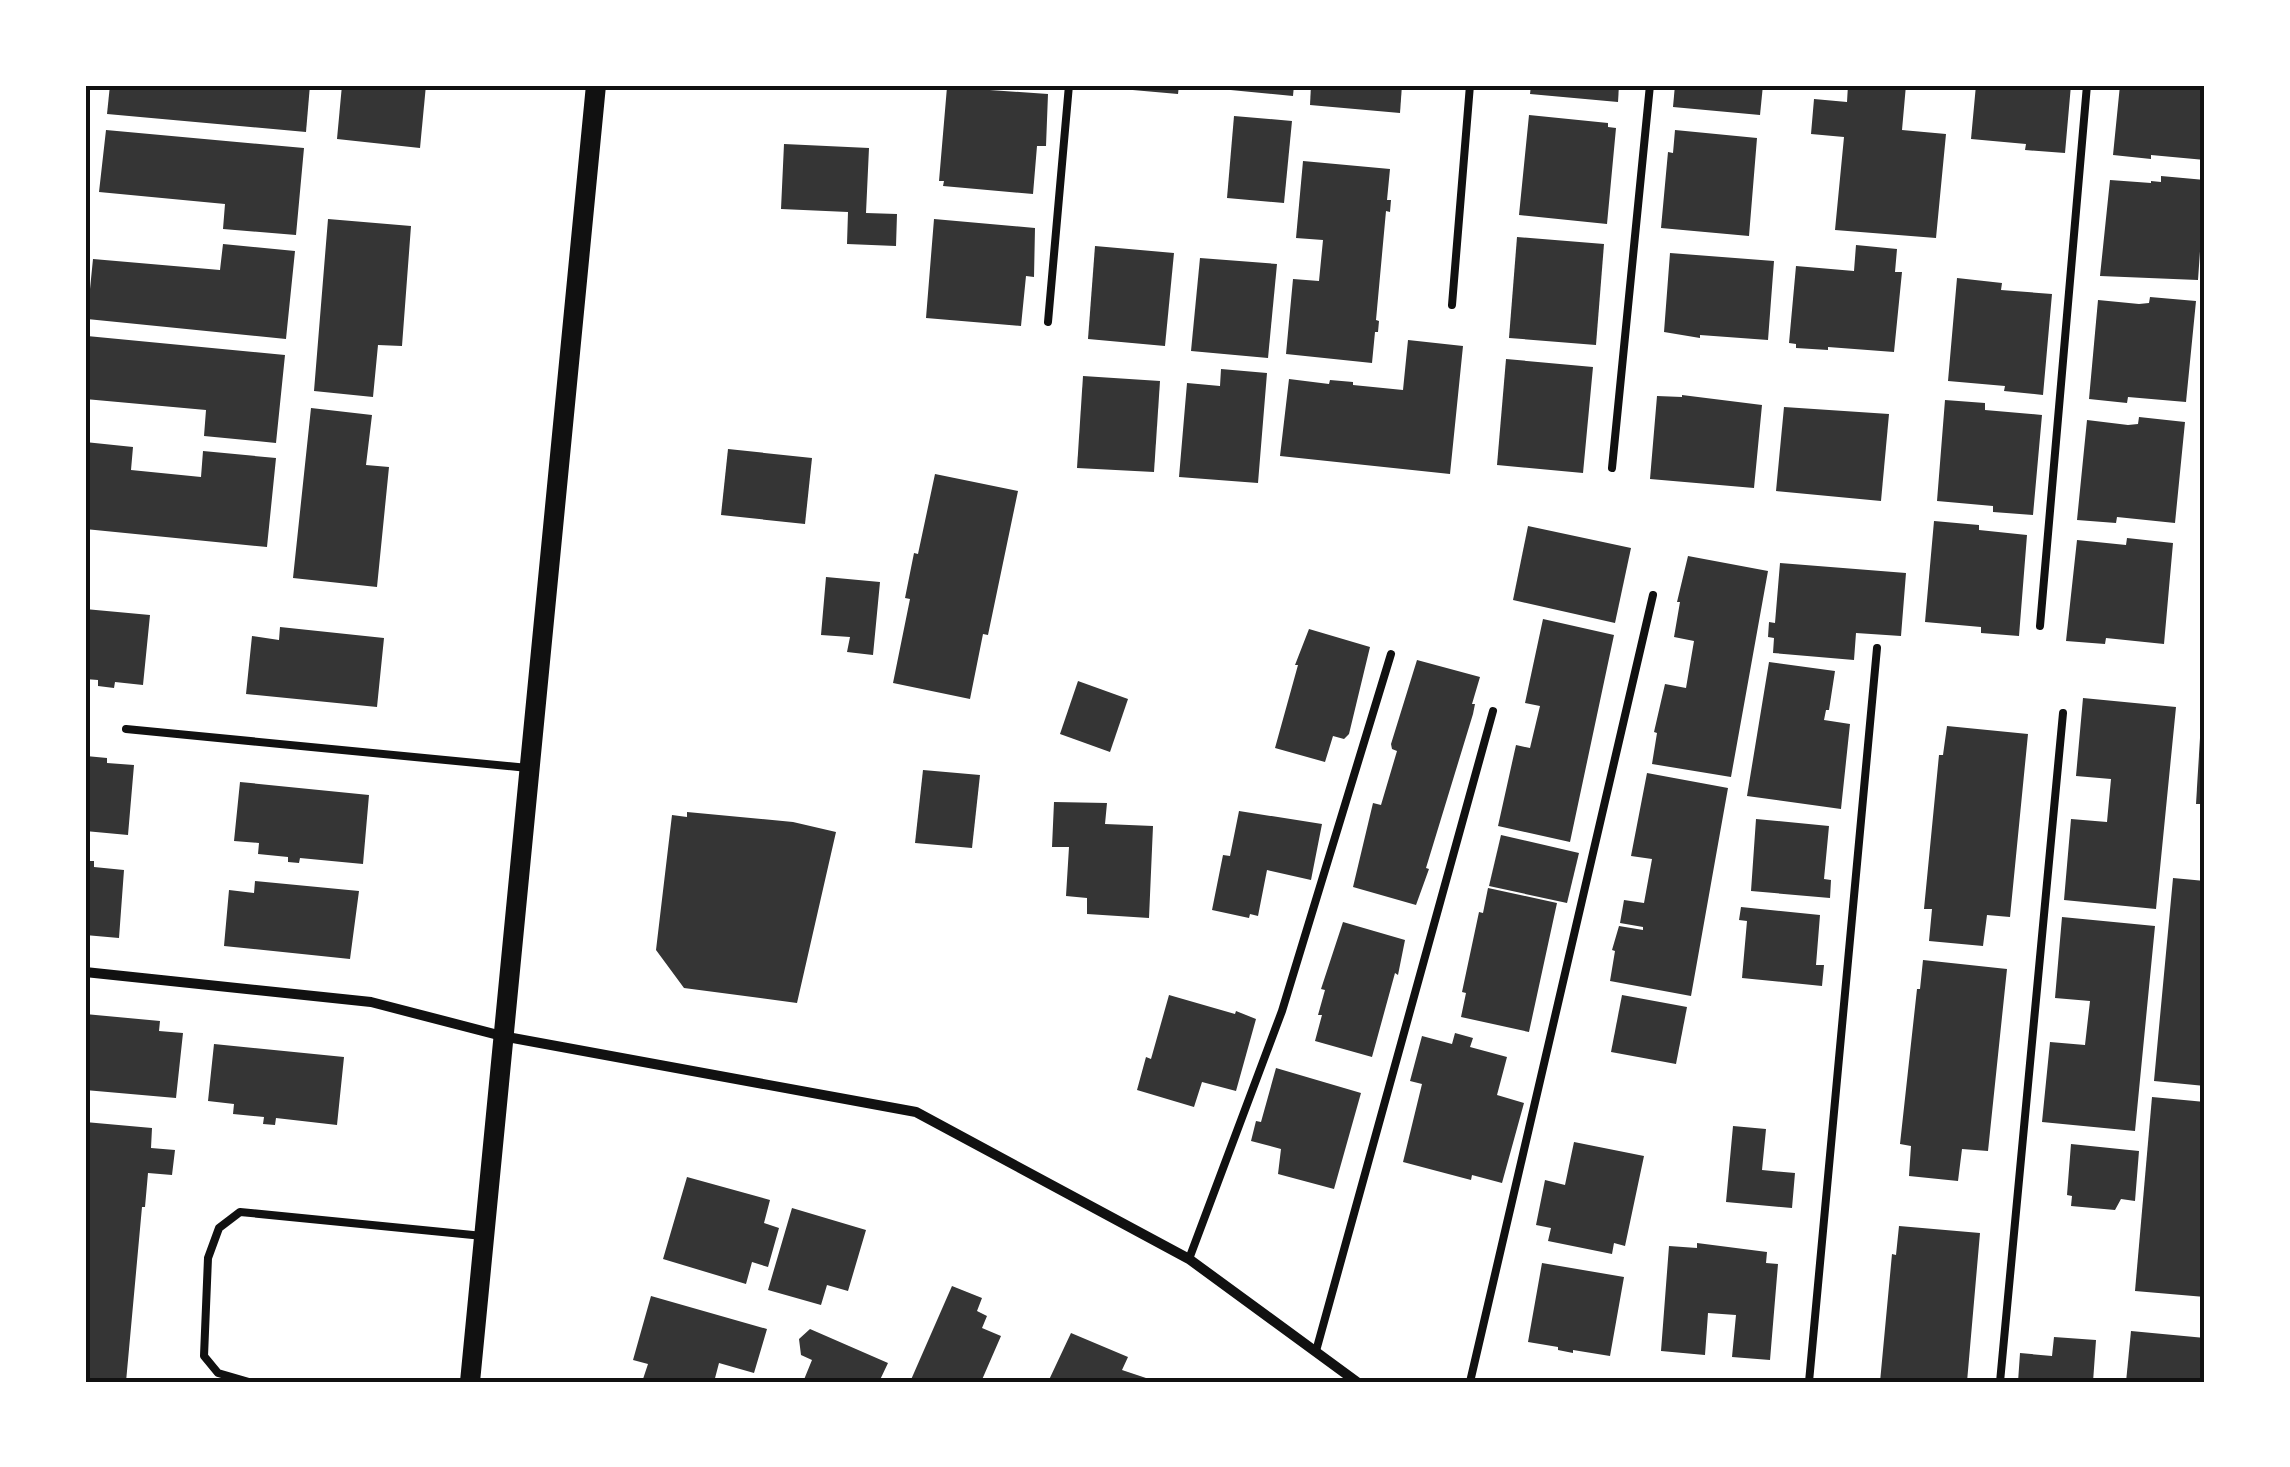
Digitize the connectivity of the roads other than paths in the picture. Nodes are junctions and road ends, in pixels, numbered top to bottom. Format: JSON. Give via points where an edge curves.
{"nodes":[{"id":1,"x":596,"y":85,"type":"edge"},
{"id":2,"x":1069,"y":85,"type":"edge"},
{"id":3,"x":1470,"y":85,"type":"edge"},
{"id":4,"x":1650,"y":85,"type":"edge"},
{"id":5,"x":2087,"y":85,"type":"edge"},
{"id":6,"x":1452,"y":305,"type":"dead end"},
{"id":7,"x":1048,"y":322,"type":"dead end"},
{"id":8,"x":1612,"y":468,"type":"dead end"},
{"id":9,"x":1654,"y":595,"type":"dead end"},
{"id":10,"x":2040,"y":626,"type":"dead end"},
{"id":11,"x":1877,"y":648,"type":"dead end"},
{"id":12,"x":1391,"y":654,"type":"dead end"},
{"id":13,"x":1494,"y":711,"type":"dead end"},
{"id":14,"x":2063,"y":713,"type":"dead end"},
{"id":15,"x":126,"y":729,"type":"dead end"},
{"id":16,"x":528,"y":768,"type":"junction"},
{"id":17,"x":85,"y":972,"type":"edge"},
{"id":18,"x":502,"y":1036,"type":"junction"},
{"id":19,"x":483,"y":1236,"type":"junction"},
{"id":20,"x":1189,"y":1259,"type":"junction"},
{"id":21,"x":1316,"y":1352,"type":"junction"},
{"id":22,"x":249,"y":1382,"type":"edge"},
{"id":23,"x":470,"y":1382,"type":"edge"},
{"id":24,"x":1358,"y":1382,"type":"edge"},
{"id":25,"x":1470,"y":1382,"type":"edge"},
{"id":26,"x":1809,"y":1382,"type":"edge"},
{"id":27,"x":2000,"y":1382,"type":"edge"}],
"edges":[{"from":1,"to":16,"type":"main road"},
{"from":2,"to":7,"type":"lane"},
{"from":3,"to":6,"type":"lane"},
{"from":4,"to":8,"type":"lane"},
{"from":5,"to":10,"type":"lane"},
{"from":9,"to":25,"type":"lane"},
{"from":11,"to":26,"type":"lane"},
{"from":12,"to":20,"type":"lane","via":[[1282,1011]]},
{"from":13,"to":21,"type":"lane"},
{"from":14,"to":27,"type":"lane"},
{"from":15,"to":16,"type":"lane"},
{"from":16,"to":18,"type":"main road"},
{"from":17,"to":18,"type":"street","via":[[371,1002]]},
{"from":18,"to":19,"type":"main road"},
{"from":18,"to":20,"type":"street","via":[[916,1112]]},
{"from":19,"to":22,"type":"lane","via":[[240,1212],[218,1228],[208,1258],[204,1356],[218,1373]]},
{"from":19,"to":23,"type":"main road"},
{"from":20,"to":21,"type":"street"},
{"from":21,"to":24,"type":"street"}]}
